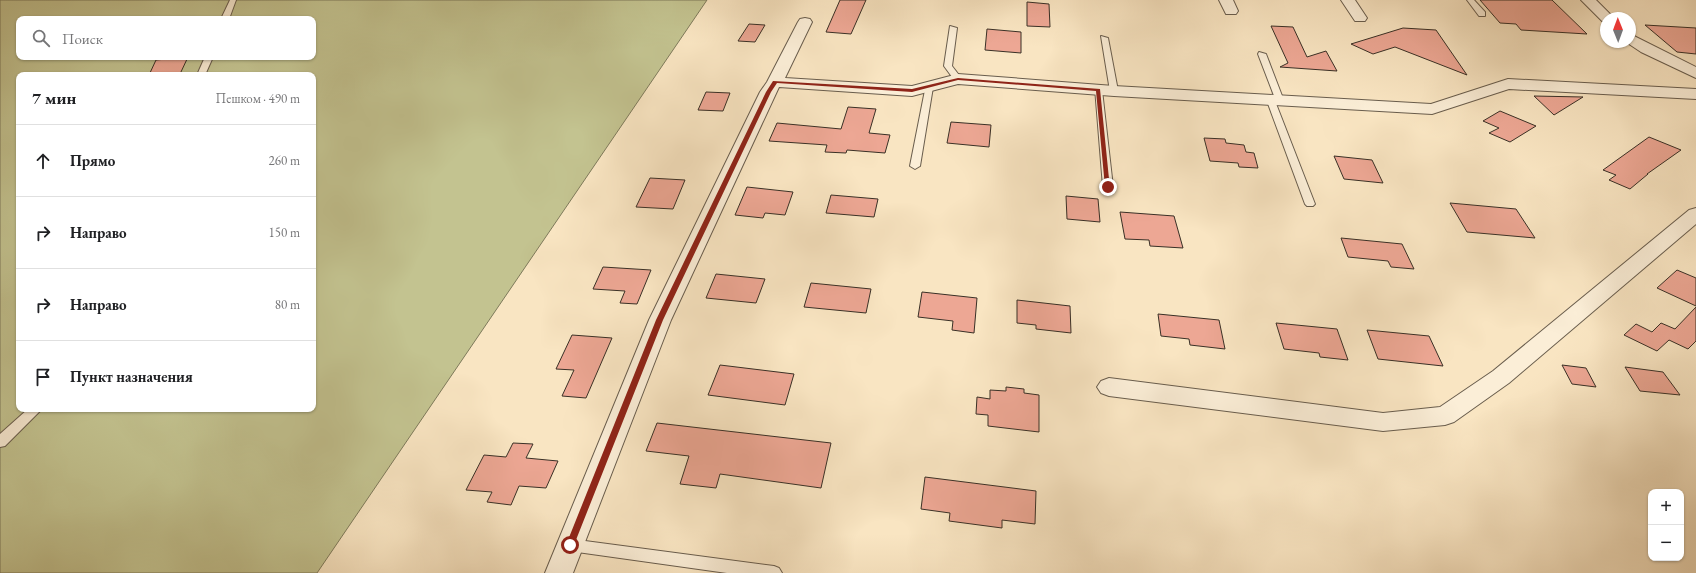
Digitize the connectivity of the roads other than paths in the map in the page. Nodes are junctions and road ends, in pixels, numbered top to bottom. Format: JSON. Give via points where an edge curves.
{"nodes":[{"id":1,"x":233,"y":0,"type":"edge"},
{"id":2,"x":1348,"y":0,"type":"edge"},
{"id":3,"x":1470,"y":0,"type":"edge"},
{"id":4,"x":1588,"y":0,"type":"edge"},
{"id":5,"x":1601,"y":12,"type":"edge"},
{"id":6,"x":1482,"y":14,"type":"dead end"},
{"id":7,"x":226,"y":16,"type":"edge"},
{"id":8,"x":1360,"y":18,"type":"dead end"},
{"id":9,"x":805,"y":22,"type":"dead end"},
{"id":10,"x":953,"y":28,"type":"dead end"},
{"id":11,"x":1104,"y":38,"type":"dead end"},
{"id":12,"x":1636,"y":42,"type":"edge"},
{"id":13,"x":1262,"y":54,"type":"dead end"},
{"id":14,"x":208,"y":60,"type":"edge"},
{"id":15,"x":202,"y":72,"type":"edge"},
{"id":16,"x":1696,"y":73,"type":"edge"},
{"id":17,"x":958,"y":79,"type":"junction"},
{"id":18,"x":775,"y":82,"type":"junction"},
{"id":19,"x":929,"y":87,"type":"junction"},
{"id":20,"x":1106,"y":90,"type":"junction"},
{"id":21,"x":1696,"y":94,"type":"edge"},
{"id":22,"x":1276,"y":101,"type":"junction"},
{"id":23,"x":915,"y":166,"type":"dead end"},
{"id":24,"x":1108,"y":187,"type":"dead end"},
{"id":25,"x":1310,"y":204,"type":"dead end"},
{"id":26,"x":1696,"y":214,"type":"edge"},
{"id":27,"x":1109,"y":387,"type":"dead end"},
{"id":28,"x":33,"y":412,"type":"edge"},
{"id":29,"x":0,"y":442,"type":"edge"},
{"id":30,"x":570,"y":545,"type":"junction"},
{"id":31,"x":559,"y":573,"type":"edge"},
{"id":32,"x":774,"y":573,"type":"edge"}],
"edges":[{"from":1,"to":7,"type":"lane"},
{"from":2,"to":8,"type":"street"},
{"from":3,"to":6,"type":"lane"},
{"from":4,"to":5,"type":"street"},
{"from":9,"to":18,"type":"street"},
{"from":10,"to":17,"type":"lane","via":[[948,66]]},
{"from":11,"to":20,"type":"lane"},
{"from":12,"to":16,"type":"street"},
{"from":13,"to":22,"type":"lane"},
{"from":14,"to":15,"type":"lane"},
{"from":17,"to":19,"type":"street"},
{"from":17,"to":20,"type":"street"},
{"from":18,"to":19,"type":"street","via":[[887,90]]},
{"from":18,"to":30,"type":"street","via":[[660,320]]},
{"from":19,"to":23,"type":"lane"},
{"from":20,"to":22,"type":"street"},
{"from":20,"to":24,"type":"lane"},
{"from":21,"to":22,"type":"street","via":[[1508,84],[1432,109]]},
{"from":22,"to":25,"type":"lane"},
{"from":26,"to":27,"type":"street","via":[[1501,377],[1444,416],[1383,422]]},
{"from":28,"to":29,"type":"lane"},
{"from":30,"to":31,"type":"street"},
{"from":30,"to":32,"type":"lane"}]}
